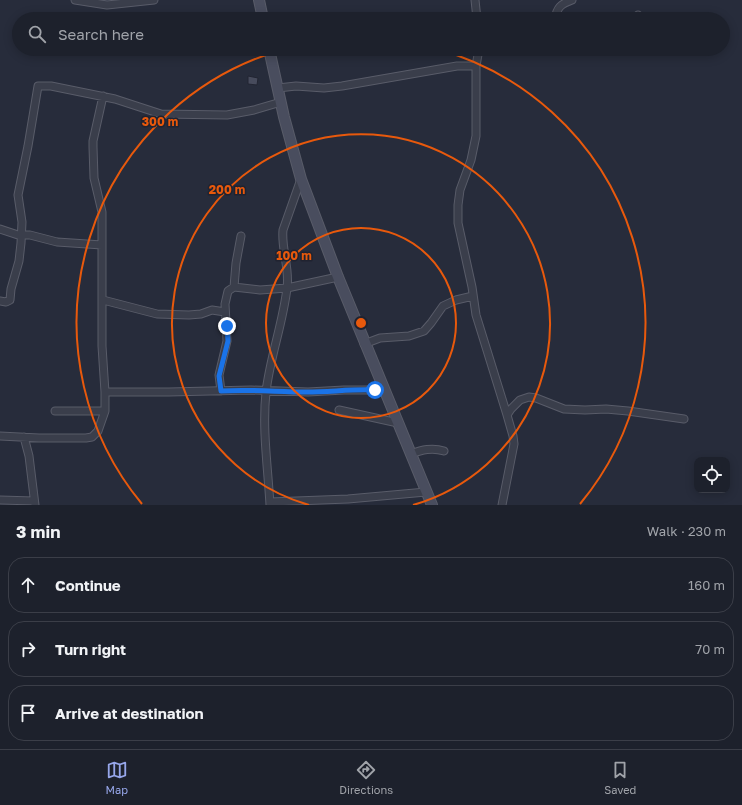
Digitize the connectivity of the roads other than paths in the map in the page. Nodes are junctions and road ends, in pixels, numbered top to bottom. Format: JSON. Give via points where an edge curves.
{"nodes":[{"id":1,"x":75,"y":0,"type":"edge"},
{"id":2,"x":154,"y":0,"type":"edge"},
{"id":3,"x":259,"y":0,"type":"edge"},
{"id":4,"x":475,"y":0,"type":"edge"},
{"id":5,"x":572,"y":0,"type":"edge"},
{"id":6,"x":262,"y":12,"type":"edge"},
{"id":7,"x":476,"y":12,"type":"edge"},
{"id":8,"x":556,"y":12,"type":"edge"},
{"id":9,"x":271,"y":56,"type":"edge"},
{"id":10,"x":478,"y":56,"type":"edge"},
{"id":11,"x":476,"y":66,"type":"junction"},
{"id":12,"x":278,"y":88,"type":"junction"},
{"id":13,"x":103,"y":96,"type":"junction"},
{"id":14,"x":281,"y":102,"type":"junction"},
{"id":15,"x":301,"y":179,"type":"junction"},
{"id":16,"x":0,"y":229,"type":"edge"},
{"id":17,"x":21,"y":236,"type":"junction"},
{"id":18,"x":241,"y":236,"type":"dead end"},
{"id":19,"x":102,"y":245,"type":"junction"},
{"id":20,"x":338,"y":277,"type":"junction"},
{"id":21,"x":234,"y":287,"type":"junction"},
{"id":22,"x":287,"y":288,"type":"junction"},
{"id":23,"x":473,"y":296,"type":"junction"},
{"id":24,"x":103,"y":300,"type":"junction"},
{"id":25,"x":0,"y":301,"type":"edge"},
{"id":26,"x":225,"y":312,"type":"junction"},
{"id":27,"x":364,"y":344,"type":"junction"},
{"id":28,"x":384,"y":390,"type":"junction"},
{"id":29,"x":221,"y":391,"type":"junction"},
{"id":30,"x":266,"y":391,"type":"junction"},
{"id":31,"x":105,"y":392,"type":"junction"},
{"id":32,"x":55,"y":410,"type":"dead end"},
{"id":33,"x":339,"y":410,"type":"dead end"},
{"id":34,"x":105,"y":411,"type":"junction"},
{"id":35,"x":508,"y":415,"type":"junction"},
{"id":36,"x":684,"y":419,"type":"dead end"},
{"id":37,"x":398,"y":423,"type":"junction"},
{"id":38,"x":0,"y":436,"type":"edge"},
{"id":39,"x":24,"y":437,"type":"junction"},
{"id":40,"x":444,"y":451,"type":"dead end"},
{"id":41,"x":410,"y":454,"type":"junction"},
{"id":42,"x":426,"y":492,"type":"junction"},
{"id":43,"x":0,"y":500,"type":"edge"},
{"id":44,"x":342,"y":502,"type":"edge"},
{"id":45,"x":34,"y":503,"type":"edge"},
{"id":46,"x":270,"y":504,"type":"edge"},
{"id":47,"x":432,"y":505,"type":"edge"},
{"id":48,"x":502,"y":505,"type":"edge"}],
"edges":[{"from":1,"to":2,"type":"street","via":[[107,5]]},
{"from":3,"to":6,"type":"street"},
{"from":4,"to":7,"type":"street"},
{"from":5,"to":8,"type":"street","via":[[559,7]]},
{"from":9,"to":12,"type":"street"},
{"from":10,"to":11,"type":"street"},
{"from":11,"to":12,"type":"street","via":[[457,66],[324,88]]},
{"from":11,"to":23,"type":"street","via":[[476,136],[458,205],[460,236]]},
{"from":12,"to":14,"type":"street"},
{"from":13,"to":14,"type":"street","via":[[161,114],[187,115],[233,115]]},
{"from":13,"to":17,"type":"street","via":[[52,86],[38,86],[18,195],[22,222]]},
{"from":13,"to":19,"type":"street","via":[[93,141],[94,178],[102,212]]},
{"from":14,"to":15,"type":"street"},
{"from":15,"to":20,"type":"street"},
{"from":15,"to":22,"type":"street","via":[[283,230]]},
{"from":16,"to":17,"type":"street"},
{"from":17,"to":19,"type":"street"},
{"from":17,"to":25,"type":"street","via":[[19,260],[10,300]]},
{"from":18,"to":21,"type":"street"},
{"from":19,"to":24,"type":"street"},
{"from":20,"to":22,"type":"street"},
{"from":20,"to":27,"type":"street"},
{"from":21,"to":22,"type":"street","via":[[255,290]]},
{"from":21,"to":26,"type":"street","via":[[226,296]]},
{"from":22,"to":30,"type":"street"},
{"from":23,"to":27,"type":"street","via":[[443,306],[424,331],[409,336],[380,338]]},
{"from":23,"to":35,"type":"street","via":[[476,315]]},
{"from":24,"to":26,"type":"street","via":[[157,314],[190,315],[212,310]]},
{"from":24,"to":31,"type":"street"},
{"from":26,"to":29,"type":"street","via":[[228,341],[219,376]]},
{"from":27,"to":28,"type":"street"},
{"from":28,"to":30,"type":"street"},
{"from":28,"to":37,"type":"street"},
{"from":29,"to":30,"type":"street"},
{"from":29,"to":31,"type":"street"},
{"from":30,"to":46,"type":"street","via":[[265,429]]},
{"from":31,"to":34,"type":"street"},
{"from":32,"to":34,"type":"street"},
{"from":33,"to":37,"type":"street"},
{"from":34,"to":39,"type":"street","via":[[98,431],[92,437]]},
{"from":35,"to":36,"type":"street","via":[[520,400],[529,397],[564,409],[614,409]]},
{"from":35,"to":48,"type":"street","via":[[514,444]]},
{"from":37,"to":41,"type":"street"},
{"from":38,"to":39,"type":"street"},
{"from":39,"to":45,"type":"street"},
{"from":40,"to":41,"type":"street","via":[[427,449]]},
{"from":41,"to":42,"type":"street"},
{"from":42,"to":44,"type":"street"},
{"from":42,"to":47,"type":"street"},
{"from":43,"to":45,"type":"street"},
{"from":44,"to":46,"type":"street"}]}
